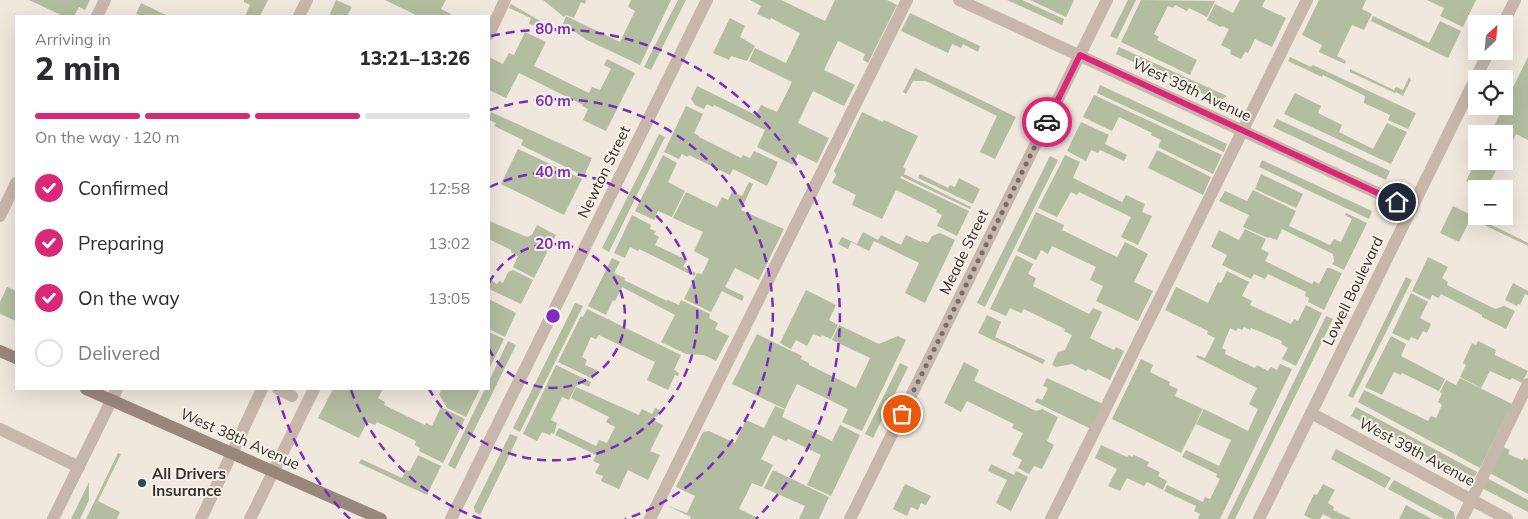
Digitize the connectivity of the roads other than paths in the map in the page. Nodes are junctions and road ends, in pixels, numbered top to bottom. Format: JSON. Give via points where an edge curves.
{"nodes":[{"id":1,"x":105,"y":0,"type":"edge"},
{"id":2,"x":307,"y":0,"type":"edge"},
{"id":3,"x":505,"y":0,"type":"edge"},
{"id":4,"x":707,"y":0,"type":"edge"},
{"id":5,"x":907,"y":0,"type":"edge"},
{"id":6,"x":959,"y":0,"type":"edge"},
{"id":7,"x":1107,"y":0,"type":"edge"},
{"id":8,"x":1306,"y":0,"type":"edge"},
{"id":9,"x":1515,"y":0,"type":"edge"},
{"id":10,"x":98,"y":15,"type":"edge"},
{"id":11,"x":300,"y":15,"type":"edge"},
{"id":12,"x":1508,"y":15,"type":"edge"},
{"id":13,"x":490,"y":32,"type":"edge"},
{"id":14,"x":1080,"y":55,"type":"junction"},
{"id":15,"x":1486,"y":60,"type":"edge"},
{"id":16,"x":1242,"y":131,"type":"junction"},
{"id":17,"x":15,"y":185,"type":"edge"},
{"id":18,"x":1412,"y":209,"type":"junction"},
{"id":19,"x":0,"y":216,"type":"edge"},
{"id":20,"x":0,"y":351,"type":"edge"},
{"id":21,"x":15,"y":358,"type":"edge"},
{"id":22,"x":1528,"y":384,"type":"edge"},
{"id":23,"x":92,"y":390,"type":"edge"},
{"id":24,"x":262,"y":390,"type":"edge"},
{"id":25,"x":280,"y":390,"type":"edge"},
{"id":26,"x":314,"y":390,"type":"edge"},
{"id":27,"x":114,"y":394,"type":"edge"},
{"id":28,"x":292,"y":396,"type":"dead end"},
{"id":29,"x":1311,"y":413,"type":"junction"},
{"id":30,"x":0,"y":429,"type":"edge"},
{"id":31,"x":232,"y":453,"type":"junction"},
{"id":32,"x":79,"y":467,"type":"junction"},
{"id":33,"x":273,"y":471,"type":"junction"},
{"id":34,"x":1471,"y":500,"type":"junction"},
{"id":35,"x":53,"y":519,"type":"edge"},
{"id":36,"x":201,"y":519,"type":"edge"},
{"id":37,"x":250,"y":519,"type":"edge"},
{"id":38,"x":381,"y":519,"type":"edge"},
{"id":39,"x":451,"y":519,"type":"edge"},
{"id":40,"x":650,"y":519,"type":"edge"},
{"id":41,"x":850,"y":519,"type":"edge"},
{"id":42,"x":1050,"y":519,"type":"edge"},
{"id":43,"x":1259,"y":519,"type":"edge"},
{"id":44,"x":1462,"y":519,"type":"edge"},
{"id":45,"x":1507,"y":519,"type":"edge"}],
"edges":[{"from":1,"to":10,"type":"street"},
{"from":2,"to":11,"type":"street"},
{"from":3,"to":13,"type":"street"},
{"from":4,"to":39,"type":"street","name":"Newton Street"},
{"from":5,"to":40,"type":"street"},
{"from":6,"to":14,"type":"street","name":"West 39th Avenue"},
{"from":7,"to":14,"type":"street","name":"Meade Street"},
{"from":8,"to":16,"type":"street"},
{"from":9,"to":12,"type":"street"},
{"from":14,"to":16,"type":"street","name":"West 39th Avenue"},
{"from":14,"to":41,"type":"street","name":"Meade Street"},
{"from":15,"to":18,"type":"street","name":"Lowell Boulevard"},
{"from":16,"to":18,"type":"street","name":"West 39th Avenue"},
{"from":16,"to":42,"type":"street"},
{"from":17,"to":19,"type":"street"},
{"from":18,"to":29,"type":"street","name":"Lowell Boulevard"},
{"from":20,"to":21,"type":"main road"},
{"from":22,"to":34,"type":"street"},
{"from":23,"to":27,"type":"main road","name":"West 38th Avenue"},
{"from":24,"to":31,"type":"street"},
{"from":25,"to":28,"type":"street"},
{"from":26,"to":33,"type":"street"},
{"from":27,"to":31,"type":"main road","name":"West 38th Avenue"},
{"from":27,"to":32,"type":"street"},
{"from":29,"to":34,"type":"street","name":"West 39th Avenue"},
{"from":29,"to":43,"type":"street","name":"Lowell Boulevard"},
{"from":30,"to":32,"type":"street"},
{"from":31,"to":33,"type":"main road","name":"West 38th Avenue"},
{"from":31,"to":36,"type":"street"},
{"from":32,"to":35,"type":"street"},
{"from":33,"to":37,"type":"street"},
{"from":33,"to":38,"type":"main road","name":"West 38th Avenue"},
{"from":34,"to":44,"type":"street"},
{"from":34,"to":45,"type":"street","name":"West 39th Avenue"}]}
